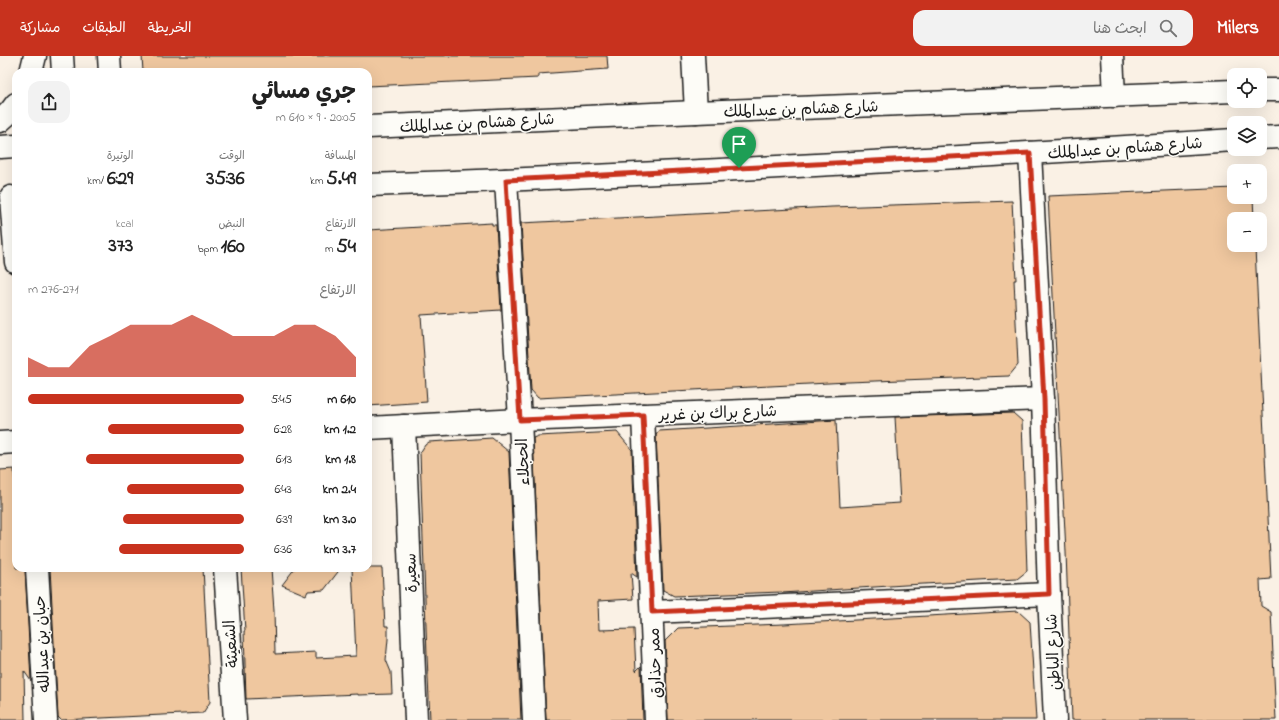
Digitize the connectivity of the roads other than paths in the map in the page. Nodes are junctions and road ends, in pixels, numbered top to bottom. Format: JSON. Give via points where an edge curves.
{"nodes":[{"id":1,"x":35,"y":56,"type":"edge"},
{"id":2,"x":62,"y":56,"type":"edge"},
{"id":3,"x":109,"y":56,"type":"edge"},
{"id":4,"x":693,"y":56,"type":"edge"},
{"id":5,"x":1112,"y":56,"type":"edge"},
{"id":6,"x":32,"y":68,"type":"edge"},
{"id":7,"x":63,"y":68,"type":"edge"},
{"id":8,"x":110,"y":68,"type":"edge"},
{"id":9,"x":1267,"y":90,"type":"edge"},
{"id":10,"x":1279,"y":90,"type":"edge"},
{"id":11,"x":1227,"y":91,"type":"edge"},
{"id":12,"x":1114,"y":96,"type":"junction"},
{"id":13,"x":12,"y":109,"type":"edge"},
{"id":14,"x":696,"y":112,"type":"junction"},
{"id":15,"x":0,"y":121,"type":"edge"},
{"id":16,"x":372,"y":127,"type":"edge"},
{"id":17,"x":1279,"y":137,"type":"edge"},
{"id":18,"x":1267,"y":138,"type":"edge"},
{"id":19,"x":1227,"y":140,"type":"edge"},
{"id":20,"x":0,"y":146,"type":"edge"},
{"id":21,"x":12,"y":146,"type":"edge"},
{"id":22,"x":1030,"y":153,"type":"junction"},
{"id":23,"x":506,"y":180,"type":"junction"},
{"id":24,"x":372,"y":185,"type":"edge"},
{"id":25,"x":9,"y":197,"type":"edge"},
{"id":26,"x":12,"y":225,"type":"edge"},
{"id":27,"x":1044,"y":399,"type":"junction"},
{"id":28,"x":643,"y":415,"type":"junction"},
{"id":29,"x":520,"y":420,"type":"junction"},
{"id":30,"x":404,"y":426,"type":"junction"},
{"id":31,"x":372,"y":428,"type":"edge"},
{"id":32,"x":12,"y":442,"type":"edge"},
{"id":33,"x":0,"y":443,"type":"edge"},
{"id":34,"x":37,"y":572,"type":"edge"},
{"id":35,"x":225,"y":572,"type":"edge"},
{"id":36,"x":1049,"y":594,"type":"junction"},
{"id":37,"x":652,"y":612,"type":"junction"},
{"id":38,"x":46,"y":720,"type":"edge"},
{"id":39,"x":235,"y":720,"type":"edge"},
{"id":40,"x":416,"y":720,"type":"edge"},
{"id":41,"x":534,"y":720,"type":"edge"},
{"id":42,"x":656,"y":720,"type":"edge"},
{"id":43,"x":1056,"y":720,"type":"edge"}],
"edges":[{"from":1,"to":6,"type":"street"},
{"from":2,"to":7,"type":"street"},
{"from":3,"to":8,"type":"street"},
{"from":4,"to":14,"type":"street"},
{"from":5,"to":12,"type":"street"},
{"from":9,"to":10,"type":"street"},
{"from":11,"to":12,"type":"street","name":"شارع هشام بن عبدالملك"},
{"from":12,"to":14,"type":"street","name":"شارع هشام بن عبدالملك"},
{"from":13,"to":15,"type":"street"},
{"from":14,"to":16,"type":"street","name":"شارع هشام بن عبدالملك"},
{"from":17,"to":18,"type":"street"},
{"from":19,"to":22,"type":"street","name":"شارع هشام بن عبدالملك"},
{"from":20,"to":21,"type":"street"},
{"from":22,"to":23,"type":"street","name":"شارع هشام بن عبدالملك"},
{"from":22,"to":27,"type":"street","name":"شارع الباطن"},
{"from":23,"to":24,"type":"street","name":"شارع هشام بن عبدالملك"},
{"from":23,"to":29,"type":"street","name":"الحجلاء"},
{"from":25,"to":26,"type":"street"},
{"from":27,"to":28,"type":"street","name":"شارع براك بن غرير"},
{"from":27,"to":36,"type":"street","name":"شارع الباطن"},
{"from":28,"to":29,"type":"street","name":"شارع براك بن غرير"},
{"from":28,"to":37,"type":"street","name":"ممر حذارق"},
{"from":29,"to":30,"type":"street","name":"شارع براك بن غرير"},
{"from":29,"to":41,"type":"street","name":"الحجلاء"},
{"from":30,"to":31,"type":"street","name":"شارع براك بن غرير"},
{"from":30,"to":40,"type":"street","name":"سعيرة"},
{"from":32,"to":33,"type":"street"},
{"from":34,"to":38,"type":"street","name":"حبان بن عبدالله"},
{"from":35,"to":39,"type":"street","name":"الشعيثة"},
{"from":36,"to":37,"type":"street"},
{"from":36,"to":43,"type":"street","name":"شارع الباطن"},
{"from":37,"to":42,"type":"street","name":"ممر حذارق"}]}
